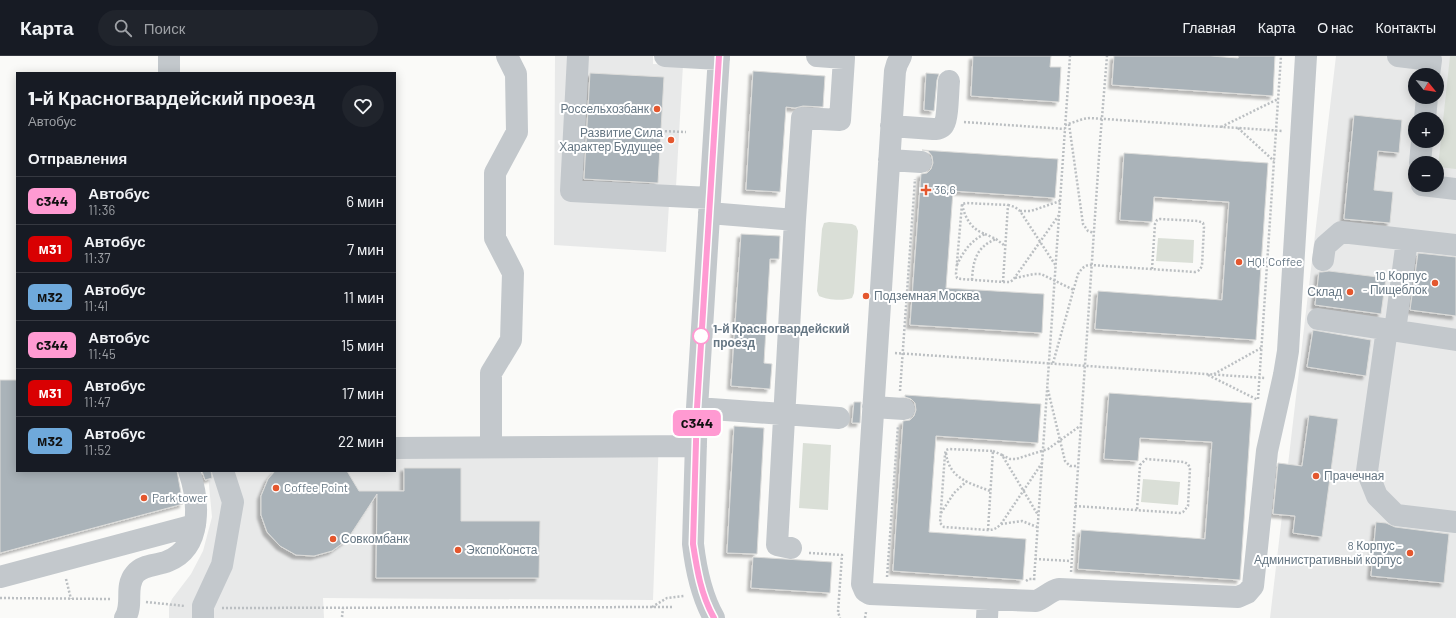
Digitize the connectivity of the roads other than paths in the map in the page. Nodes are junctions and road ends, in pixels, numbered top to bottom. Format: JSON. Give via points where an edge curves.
{"nodes":[{"id":1,"x":169,"y":56,"type":"edge"},
{"id":2,"x":507,"y":56,"type":"edge"},
{"id":3,"x":578,"y":56,"type":"edge"},
{"id":4,"x":666,"y":56,"type":"edge"},
{"id":5,"x":817,"y":56,"type":"edge"},
{"id":6,"x":901,"y":56,"type":"edge"},
{"id":7,"x":1306,"y":56,"type":"edge"},
{"id":8,"x":1398,"y":56,"type":"edge"},
{"id":9,"x":719,"y":57,"type":"edge"},
{"id":10,"x":1430,"y":64,"type":"edge"},
{"id":11,"x":169,"y":72,"type":"edge"},
{"id":12,"x":948,"y":81,"type":"dead end"},
{"id":13,"x":891,"y":126,"type":"junction"},
{"id":14,"x":889,"y":160,"type":"junction"},
{"id":15,"x":919,"y":162,"type":"road end"},
{"id":16,"x":1444,"y":188,"type":"edge"},
{"id":17,"x":1456,"y":189,"type":"edge"},
{"id":18,"x":709,"y":206,"type":"junction"},
{"id":19,"x":795,"y":220,"type":"junction"},
{"id":20,"x":1407,"y":240,"type":"junction"},
{"id":21,"x":1456,"y":245,"type":"edge"},
{"id":22,"x":1323,"y":260,"type":"dead end"},
{"id":23,"x":1318,"y":319,"type":"dead end"},
{"id":24,"x":1391,"y":330,"type":"junction"},
{"id":25,"x":1456,"y":340,"type":"edge"},
{"id":26,"x":873,"y":407,"type":"junction"},
{"id":27,"x":697,"y":408,"type":"junction"},
{"id":28,"x":902,"y":409,"type":"road end"},
{"id":29,"x":784,"y":414,"type":"junction"},
{"id":30,"x":839,"y":418,"type":"dead end"},
{"id":31,"x":696,"y":446,"type":"junction"},
{"id":32,"x":396,"y":448,"type":"edge"},
{"id":33,"x":491,"y":448,"type":"junction"},
{"id":34,"x":189,"y":472,"type":"edge"},
{"id":35,"x":223,"y":472,"type":"edge"},
{"id":36,"x":1456,"y":522,"type":"edge"},
{"id":37,"x":195,"y":525,"type":"junction"},
{"id":38,"x":791,"y":548,"type":"road end"},
{"id":39,"x":0,"y":577,"type":"edge"},
{"id":40,"x":987,"y":608,"type":"edge"},
{"id":41,"x":127,"y":609,"type":"edge"},
{"id":42,"x":203,"y":613,"type":"edge"},
{"id":43,"x":714,"y":618,"type":"edge"}],
"edges":[{"from":1,"to":11,"type":"street"},
{"from":2,"to":33,"type":"street","via":[[516,74],[517,132],[495,173],[495,238],[513,273],[511,340],[491,373]]},
{"from":3,"to":18,"type":"street","via":[[570,191]]},
{"from":4,"to":9,"type":"street"},
{"from":5,"to":19,"type":"street","via":[[844,58],[840,120],[802,118]]},
{"from":6,"to":13,"type":"street","via":[[895,71]]},
{"from":7,"to":40,"type":"street","via":[[1288,351],[1266,451],[1253,586],[1247,593],[1238,597],[1059,589],[1036,601]]},
{"from":8,"to":10,"type":"street"},
{"from":9,"to":18,"type":"street"},
{"from":12,"to":13,"type":"street","via":[[946,120],[942,127],[933,129]]},
{"from":13,"to":14,"type":"street"},
{"from":14,"to":15,"type":"street"},
{"from":14,"to":26,"type":"street"},
{"from":16,"to":17,"type":"street"},
{"from":18,"to":19,"type":"street"},
{"from":18,"to":27,"type":"street"},
{"from":19,"to":29,"type":"street"},
{"from":20,"to":21,"type":"street"},
{"from":20,"to":22,"type":"street","via":[[1341,232],[1325,246]]},
{"from":20,"to":24,"type":"street"},
{"from":23,"to":24,"type":"street"},
{"from":24,"to":25,"type":"street"},
{"from":24,"to":36,"type":"street","via":[[1368,472],[1378,496],[1396,515]]},
{"from":26,"to":28,"type":"street"},
{"from":26,"to":40,"type":"street","via":[[863,588],[870,594]]},
{"from":27,"to":29,"type":"street"},
{"from":27,"to":31,"type":"street"},
{"from":29,"to":30,"type":"street"},
{"from":29,"to":38,"type":"street","via":[[777,545]]},
{"from":31,"to":33,"type":"street"},
{"from":31,"to":43,"type":"street","via":[[693,544],[702,593]]},
{"from":32,"to":33,"type":"street"},
{"from":34,"to":37,"type":"street","via":[[195,496]]},
{"from":35,"to":42,"type":"street","via":[[233,502],[222,566]]},
{"from":37,"to":39,"type":"street"},
{"from":37,"to":41,"type":"street","via":[[188,544],[176,557],[163,564],[142,568],[134,575],[130,583]]}]}
